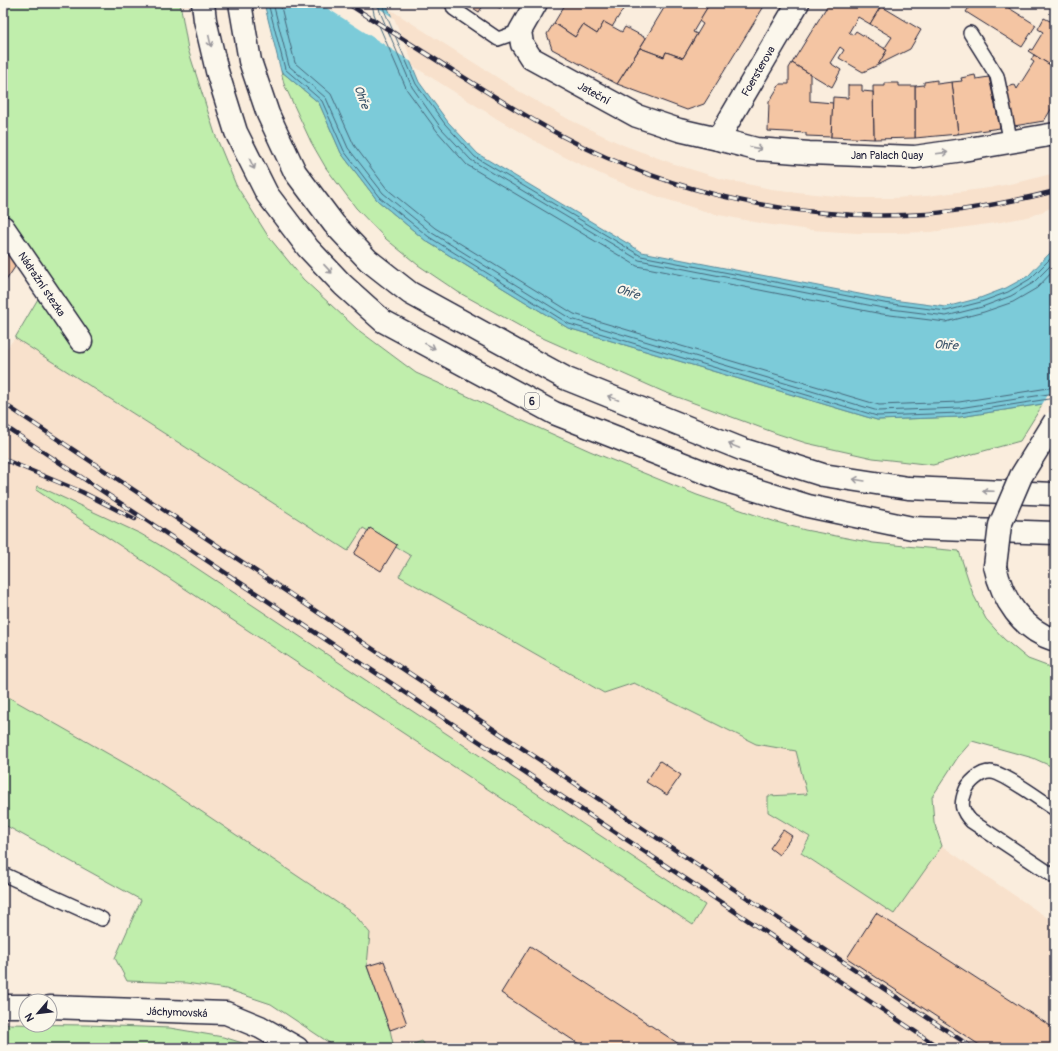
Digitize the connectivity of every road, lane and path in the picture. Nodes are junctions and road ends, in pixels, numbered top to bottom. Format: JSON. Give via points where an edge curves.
{"nodes":[{"id":1,"x":203,"y":3,"type":"edge"},
{"id":2,"x":240,"y":3,"type":"edge"},
{"id":3,"x":452,"y":3,"type":"edge"},
{"id":4,"x":536,"y":3,"type":"edge"},
{"id":5,"x":798,"y":3,"type":"edge"},
{"id":6,"x":520,"y":30,"type":"junction"},
{"id":7,"x":970,"y":33,"type":"dead end"},
{"id":8,"x":1055,"y":134,"type":"edge"},
{"id":9,"x":718,"y":139,"type":"junction"},
{"id":10,"x":1011,"y":143,"type":"junction"},
{"id":11,"x":3,"y":227,"type":"edge"},
{"id":12,"x":81,"y":341,"type":"dead end"},
{"id":13,"x":1055,"y":421,"type":"edge"},
{"id":14,"x":1055,"y":494,"type":"edge"},
{"id":15,"x":1055,"y":533,"type":"edge"},
{"id":16,"x":1055,"y":640,"type":"edge"},
{"id":17,"x":1055,"y":809,"type":"edge"},
{"id":18,"x":3,"y":874,"type":"edge"},
{"id":19,"x":1055,"y":877,"type":"edge"},
{"id":20,"x":102,"y":919,"type":"dead end"},
{"id":21,"x":3,"y":1006,"type":"edge"},
{"id":22,"x":18,"y":1006,"type":"edge"},
{"id":23,"x":58,"y":1007,"type":"edge"},
{"id":24,"x":297,"y":1048,"type":"edge"}],
"edges":[{"from":1,"to":15,"type":"main road","number":"6","one_way":true,"via":[[217,71],[236,132],[267,194],[308,248],[343,285],[383,321],[554,413],[732,483],[808,506],[912,528]]},
{"from":14,"to":2,"type":"main road","one_way":true,"via":[[908,488],[823,474],[744,450],[567,379],[410,293],[368,260],[334,224],[295,172],[268,114],[250,61]]},
{"from":3,"to":6,"type":"lane","via":[[454,9],[498,39]]},
{"from":4,"to":6,"type":"main road"},
{"from":5,"to":9,"type":"main road","name":"Foersterova"},
{"from":6,"to":9,"type":"main road","name":"Jateční","via":[[522,44],[531,58],[637,116]]},
{"from":7,"to":10,"type":"lane","via":[[997,76]]},
{"from":8,"to":10,"type":"main road","name":"Jan Palach Quay"},
{"from":9,"to":10,"type":"main road","name":"Jan Palach Quay","one_way":true,"via":[[756,149],[915,157]]},
{"from":11,"to":12,"type":"main road","name":"Nádražní stezka"},
{"from":13,"to":16,"type":"main road","bridge":true,"via":[[1022,476],[1000,525],[995,566],[998,581],[1011,606],[1036,632]]},
{"from":17,"to":19,"type":"lane","via":[[1002,775],[990,772],[977,776],[966,789],[962,802],[964,813],[971,821]]},
{"from":18,"to":20,"type":"lane"},
{"from":21,"to":22,"type":"main road"},
{"from":23,"to":24,"type":"main road","name":"Jáchymovská","via":[[226,1013],[260,1027]]}]}
